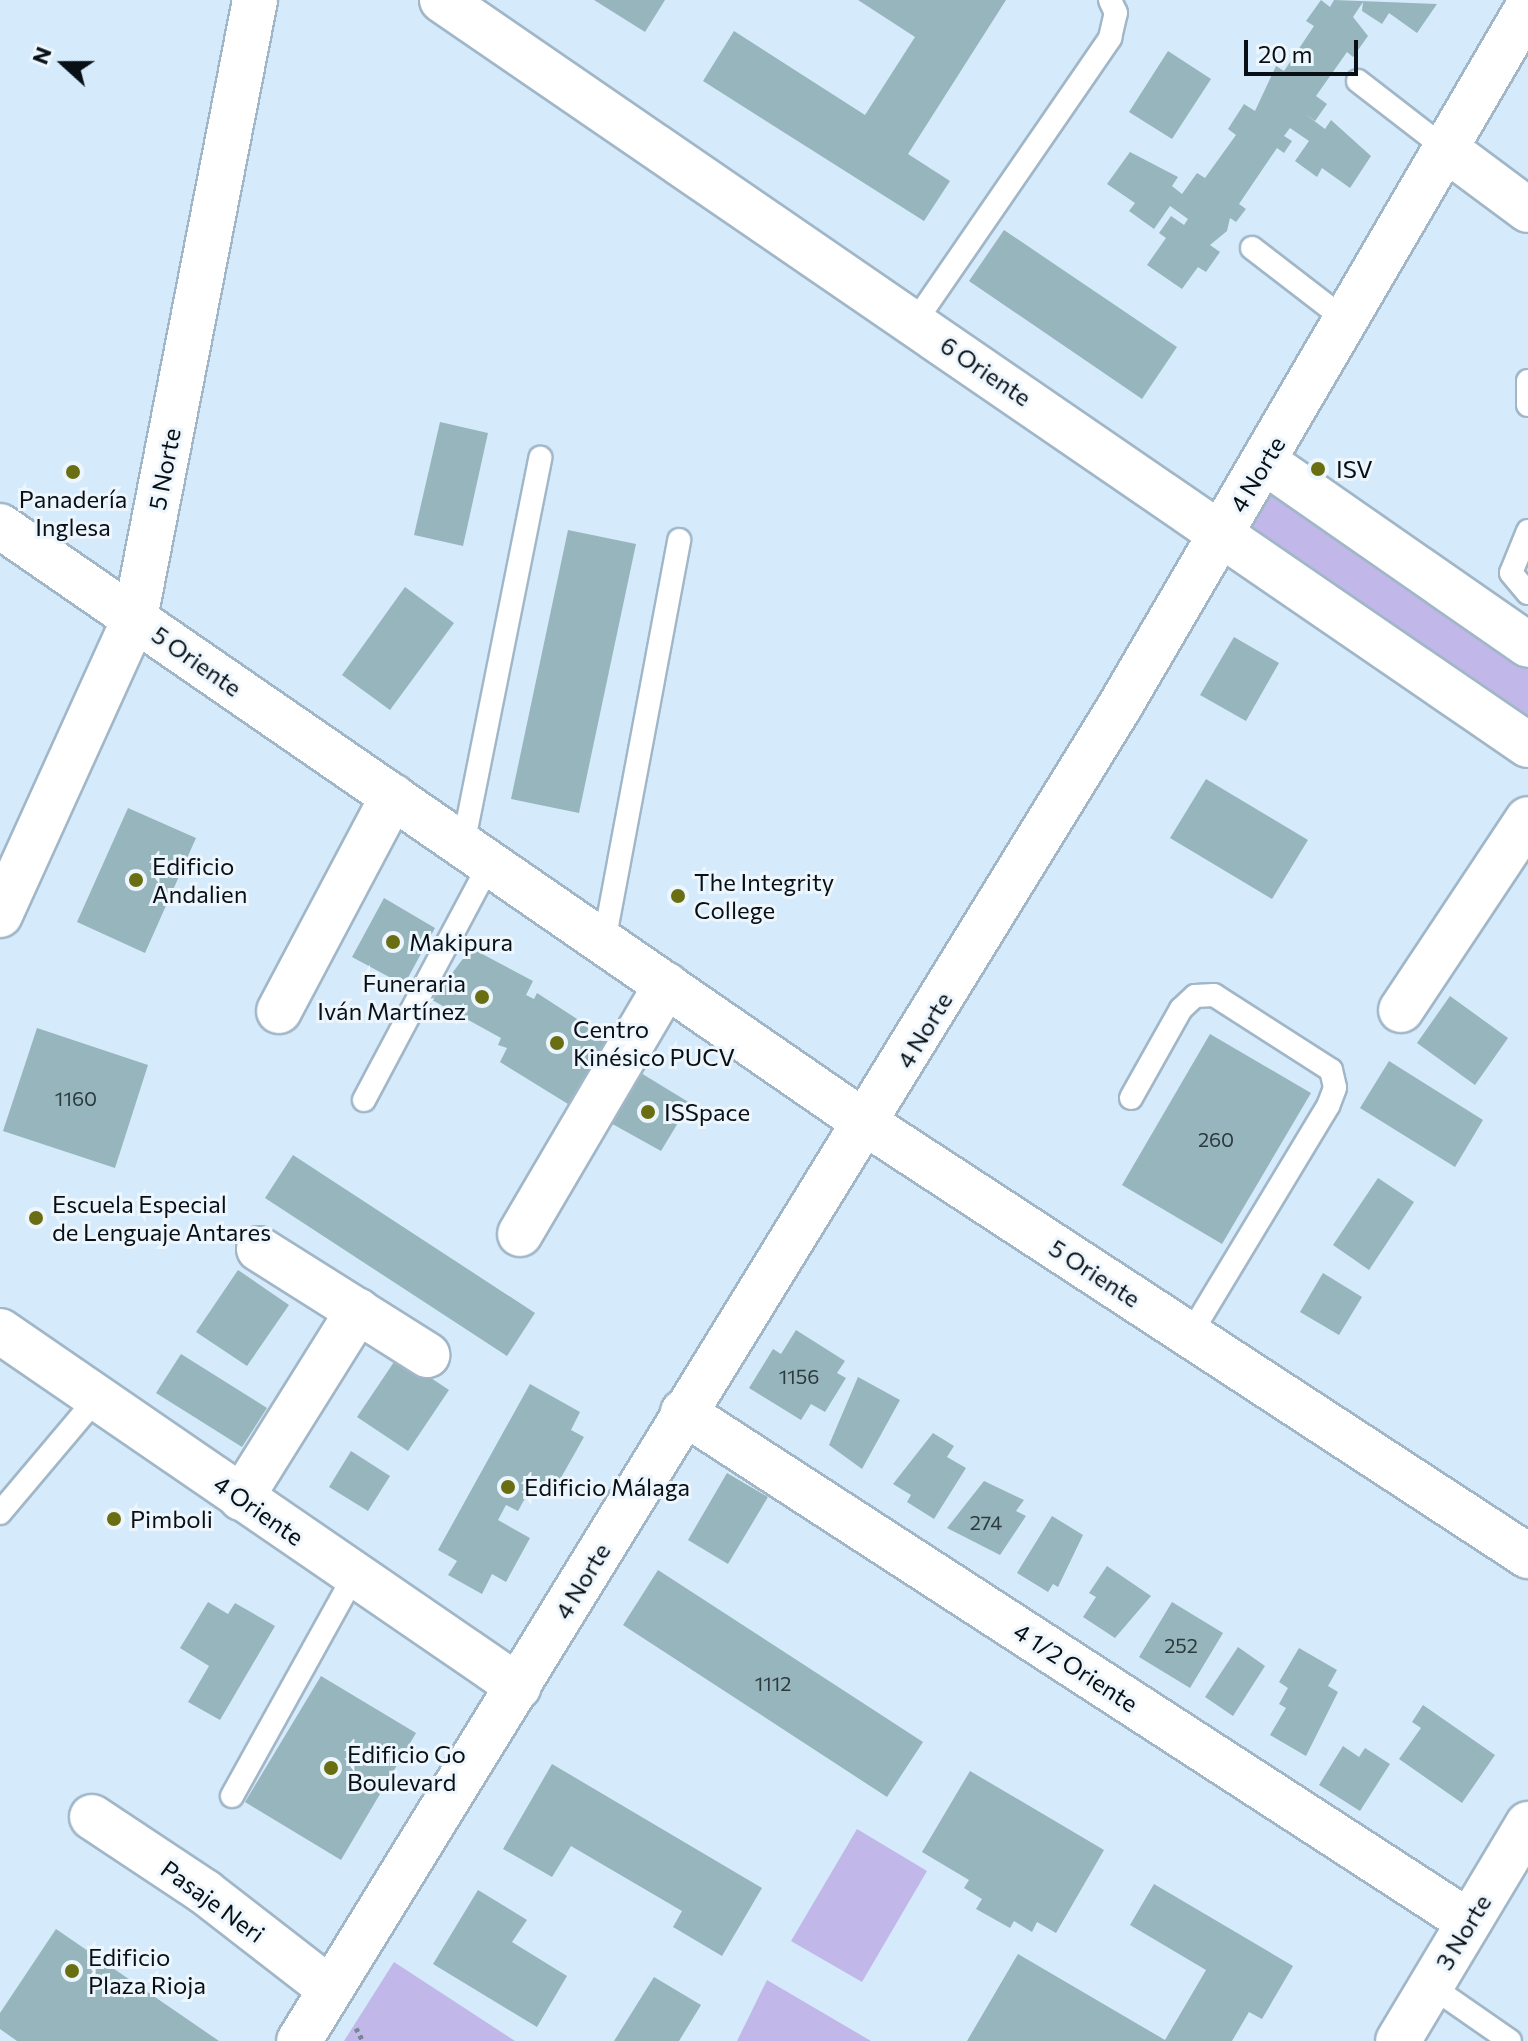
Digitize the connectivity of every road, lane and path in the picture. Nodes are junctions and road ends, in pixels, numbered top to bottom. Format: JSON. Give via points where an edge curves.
{"nodes":[{"id":1,"x":255,"y":0,"type":"edge"},
{"id":2,"x":442,"y":0,"type":"edge"},
{"id":3,"x":1110,"y":0,"type":"edge"},
{"id":4,"x":1516,"y":8,"type":"edge"},
{"id":5,"x":1358,"y":81,"type":"dead end"},
{"id":6,"x":1446,"y":149,"type":"junction"},
{"id":7,"x":1528,"y":210,"type":"edge"},
{"id":8,"x":1252,"y":248,"type":"dead end"},
{"id":9,"x":915,"y":322,"type":"junction"},
{"id":10,"x":1348,"y":322,"type":"junction"},
{"id":11,"x":1528,"y":381,"type":"edge"},
{"id":12,"x":1528,"y":405,"type":"edge"},
{"id":13,"x":540,"y":458,"type":"dead end"},
{"id":14,"x":1265,"y":462,"type":"junction"},
{"id":15,"x":0,"y":526,"type":"edge"},
{"id":16,"x":1223,"y":531,"type":"junction"},
{"id":17,"x":1528,"y":531,"type":"edge"},
{"id":18,"x":679,"y":540,"type":"dead end"},
{"id":19,"x":1528,"y":593,"type":"edge"},
{"id":20,"x":135,"y":618,"type":"junction"},
{"id":21,"x":1528,"y":645,"type":"edge"},
{"id":22,"x":1528,"y":745,"type":"edge"},
{"id":23,"x":393,"y":796,"type":"junction"},
{"id":24,"x":1528,"y":819,"type":"edge"},
{"id":25,"x":476,"y":854,"type":"junction"},
{"id":26,"x":0,"y":915,"type":"edge"},
{"id":27,"x":604,"y":942,"type":"junction"},
{"id":28,"x":666,"y":985,"type":"junction"},
{"id":29,"x":1401,"y":1010,"type":"dead end"},
{"id":30,"x":279,"y":1011,"type":"dead end"},
{"id":31,"x":1131,"y":1098,"type":"dead end"},
{"id":32,"x":364,"y":1100,"type":"dead end"},
{"id":33,"x":867,"y":1124,"type":"junction"},
{"id":34,"x":520,"y":1234,"type":"dead end"},
{"id":35,"x":259,"y":1249,"type":"dead end"},
{"id":36,"x":358,"y":1311,"type":"junction"},
{"id":37,"x":0,"y":1331,"type":"edge"},
{"id":38,"x":1190,"y":1335,"type":"junction"},
{"id":39,"x":427,"y":1355,"type":"dead end"},
{"id":40,"x":97,"y":1398,"type":"junction"},
{"id":41,"x":683,"y":1412,"type":"junction"},
{"id":42,"x":241,"y":1498,"type":"junction"},
{"id":43,"x":0,"y":1513,"type":"edge"},
{"id":44,"x":1528,"y":1556,"type":"edge"},
{"id":45,"x":354,"y":1576,"type":"junction"},
{"id":46,"x":519,"y":1687,"type":"junction"},
{"id":47,"x":232,"y":1796,"type":"dead end"},
{"id":48,"x":92,"y":1817,"type":"dead end"},
{"id":49,"x":1521,"y":1851,"type":"edge"},
{"id":50,"x":1469,"y":1922,"type":"junction"},
{"id":51,"x":1431,"y":1986,"type":"junction"},
{"id":52,"x":342,"y":2007,"type":"junction"},
{"id":53,"x":299,"y":2041,"type":"edge"},
{"id":54,"x":363,"y":2041,"type":"edge"},
{"id":55,"x":1398,"y":2041,"type":"edge"},
{"id":56,"x":1510,"y":2041,"type":"edge"}],
"edges":[{"from":1,"to":20,"type":"street","name":"5 Norte"},
{"from":2,"to":9,"type":"street","name":"6 Oriente"},
{"from":3,"to":9,"type":"lane","via":[[1116,13],[1110,38]]},
{"from":4,"to":6,"type":"street","name":"4 Norte"},
{"from":5,"to":6,"type":"lane"},
{"from":6,"to":7,"type":"street"},
{"from":6,"to":10,"type":"street","name":"4 Norte"},
{"from":8,"to":10,"type":"lane"},
{"from":9,"to":16,"type":"street","name":"6 Oriente"},
{"from":10,"to":14,"type":"street","name":"4 Norte"},
{"from":11,"to":12,"type":"lane"},
{"from":13,"to":25,"type":"lane"},
{"from":14,"to":16,"type":"street","name":"4 Norte"},
{"from":14,"to":21,"type":"street"},
{"from":15,"to":20,"type":"street","name":"5 Oriente"},
{"from":16,"to":22,"type":"street","name":"6 Oriente"},
{"from":16,"to":33,"type":"street","name":"4 Norte"},
{"from":17,"to":19,"type":"lane","via":[[1511,573]]},
{"from":18,"to":27,"type":"lane"},
{"from":20,"to":23,"type":"street","name":"5 Oriente"},
{"from":20,"to":26,"type":"street","name":"5 Norte"},
{"from":23,"to":25,"type":"street","name":"5 Oriente"},
{"from":23,"to":30,"type":"street"},
{"from":24,"to":29,"type":"street"},
{"from":25,"to":27,"type":"street","name":"5 Oriente"},
{"from":25,"to":32,"type":"lane"},
{"from":27,"to":28,"type":"street","name":"5 Oriente"},
{"from":28,"to":33,"type":"street","name":"5 Oriente"},
{"from":28,"to":34,"type":"street"},
{"from":31,"to":38,"type":"lane","via":[[1181,1009],[1195,996],[1214,995],[1331,1070],[1335,1088],[1328,1106]]},
{"from":33,"to":38,"type":"street","name":"5 Oriente"},
{"from":33,"to":41,"type":"street","name":"4 Norte"},
{"from":35,"to":36,"type":"street"},
{"from":36,"to":39,"type":"street"},
{"from":36,"to":42,"type":"street"},
{"from":37,"to":40,"type":"street","name":"4 Oriente"},
{"from":38,"to":44,"type":"street","name":"5 Oriente"},
{"from":40,"to":42,"type":"street","name":"4 Oriente"},
{"from":40,"to":43,"type":"lane"},
{"from":41,"to":46,"type":"street","name":"4 Norte"},
{"from":41,"to":50,"type":"street","name":"4 1/2 Oriente"},
{"from":42,"to":45,"type":"street","name":"4 Oriente"},
{"from":45,"to":46,"type":"street","name":"4 Oriente"},
{"from":45,"to":47,"type":"lane"},
{"from":46,"to":52,"type":"street","name":"4 Norte"},
{"from":48,"to":52,"type":"street","name":"Pasaje Neri","via":[[205,1892]]},
{"from":49,"to":50,"type":"street","name":"3 Norte"},
{"from":50,"to":51,"type":"street","name":"3 Norte"},
{"from":51,"to":55,"type":"street","name":"3 Norte"},
{"from":51,"to":56,"type":"lane"},
{"from":52,"to":53,"type":"street","name":"4 Norte"},
{"from":52,"to":54,"type":"path"}]}
